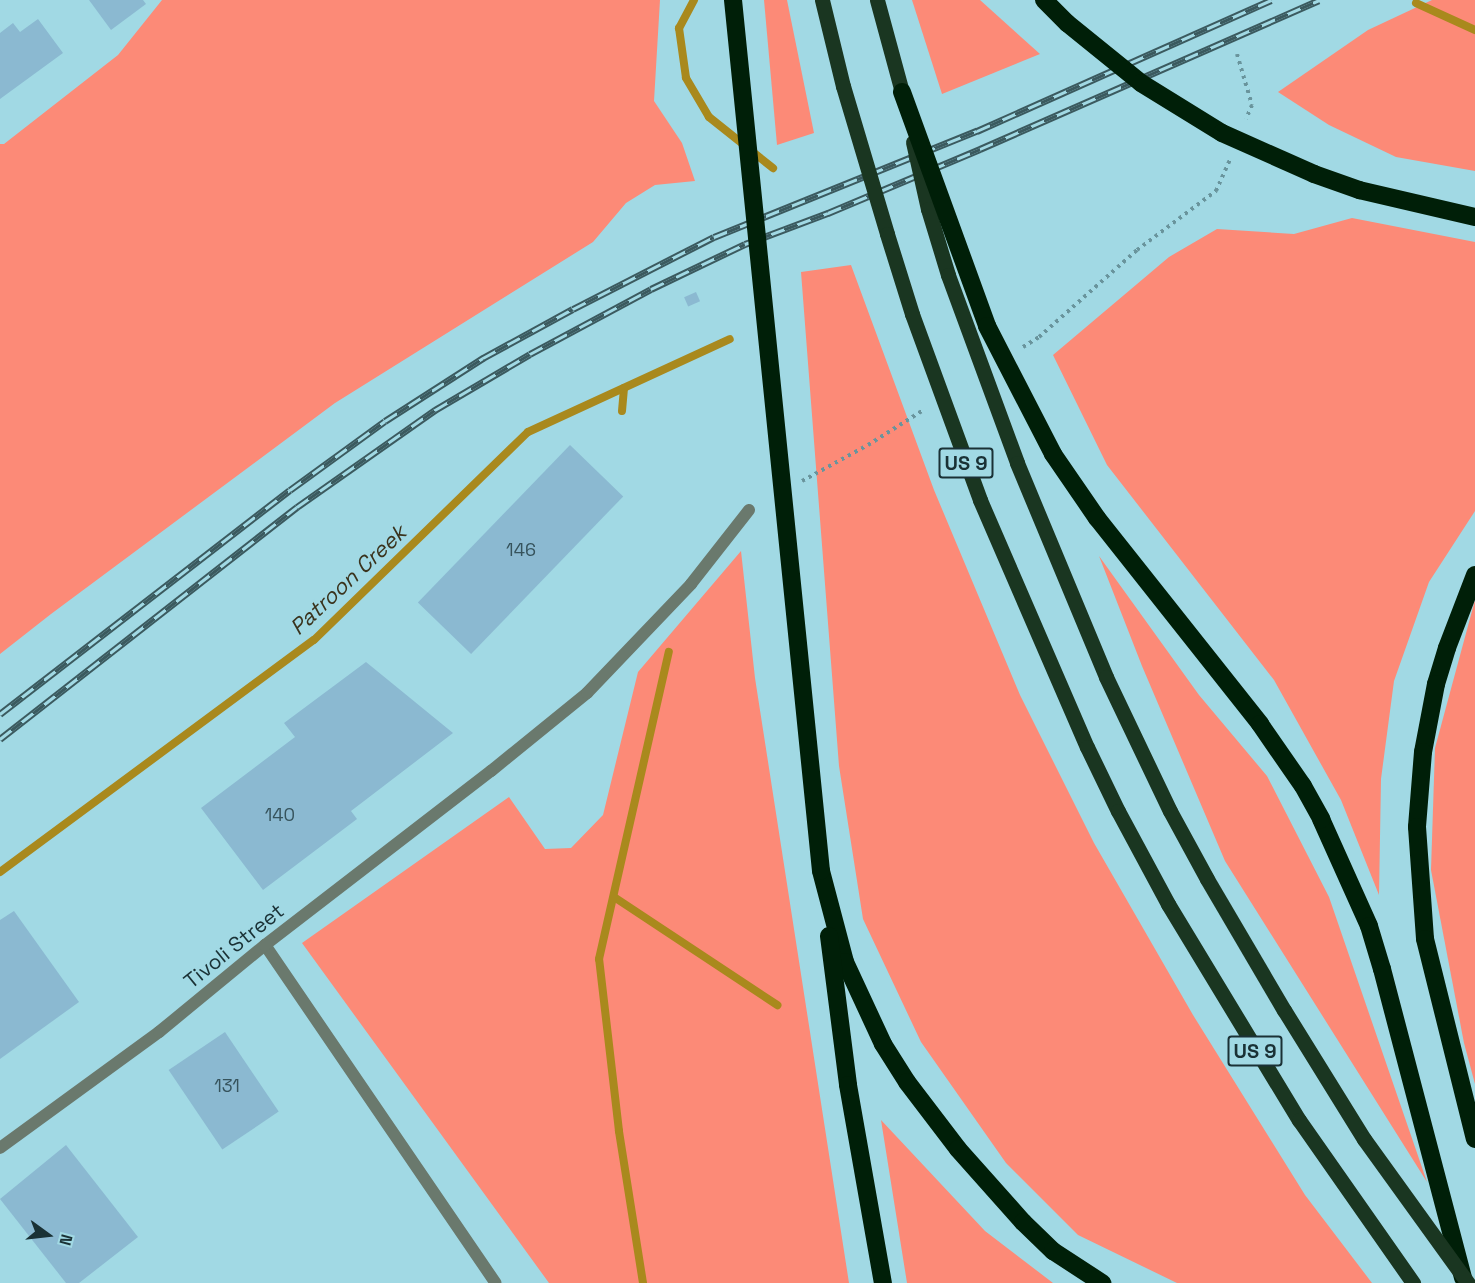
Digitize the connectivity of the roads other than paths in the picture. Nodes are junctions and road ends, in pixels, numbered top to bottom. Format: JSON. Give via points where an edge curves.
{"nodes":[{"id":1,"x":733,"y":0,"type":"edge"},
{"id":2,"x":822,"y":0,"type":"edge"},
{"id":3,"x":877,"y":0,"type":"edge"},
{"id":4,"x":1044,"y":0,"type":"edge"},
{"id":5,"x":902,"y":92,"type":"junction"},
{"id":6,"x":1475,"y":217,"type":"edge"},
{"id":7,"x":749,"y":510,"type":"dead end"},
{"id":8,"x":1475,"y":576,"type":"edge"},
{"id":9,"x":821,"y":872,"type":"junction"},
{"id":10,"x":265,"y":945,"type":"junction"},
{"id":11,"x":1475,"y":1139,"type":"edge"},
{"id":12,"x":0,"y":1148,"type":"edge"},
{"id":13,"x":496,"y":1283,"type":"edge"},
{"id":14,"x":884,"y":1283,"type":"edge"},
{"id":15,"x":1102,"y":1283,"type":"edge"},
{"id":16,"x":1413,"y":1283,"type":"edge"},
{"id":17,"x":1466,"y":1283,"type":"edge"}],
"edges":[{"from":1,"to":9,"type":"highway","bridge":true},
{"from":2,"to":16,"type":"main road","number":"US 9","bridge":true,"via":[[843,86],[912,314],[980,500],[1087,747],[1168,904],[1253,1047],[1349,1194]]},
{"from":3,"to":5,"type":"main road","number":"US 9"},
{"from":4,"to":6,"type":"highway","bridge":true,"via":[[1141,83],[1222,133],[1359,190]]},
{"from":5,"to":17,"type":"main road","number":"US 9","bridge":true,"via":[[928,209],[945,264],[1017,463],[1106,677],[1170,811],[1278,1000],[1364,1139]]},
{"from":5,"to":17,"type":"highway","bridge":true,"via":[[987,326],[1053,454],[1097,518],[1260,724],[1321,819],[1369,926]]},
{"from":7,"to":10,"type":"street","name":"Tivoli Street","via":[[691,584],[587,693]]},
{"from":8,"to":11,"type":"highway","via":[[1436,684],[1423,752],[1417,827],[1425,939]]},
{"from":9,"to":14,"type":"highway","via":[[846,1074]]},
{"from":9,"to":15,"type":"highway","via":[[845,963],[883,1044],[933,1118],[1023,1222],[1053,1251]]},
{"from":10,"to":12,"type":"street","name":"Tivoli Street","via":[[159,1032]]},
{"from":10,"to":13,"type":"street"}]}
